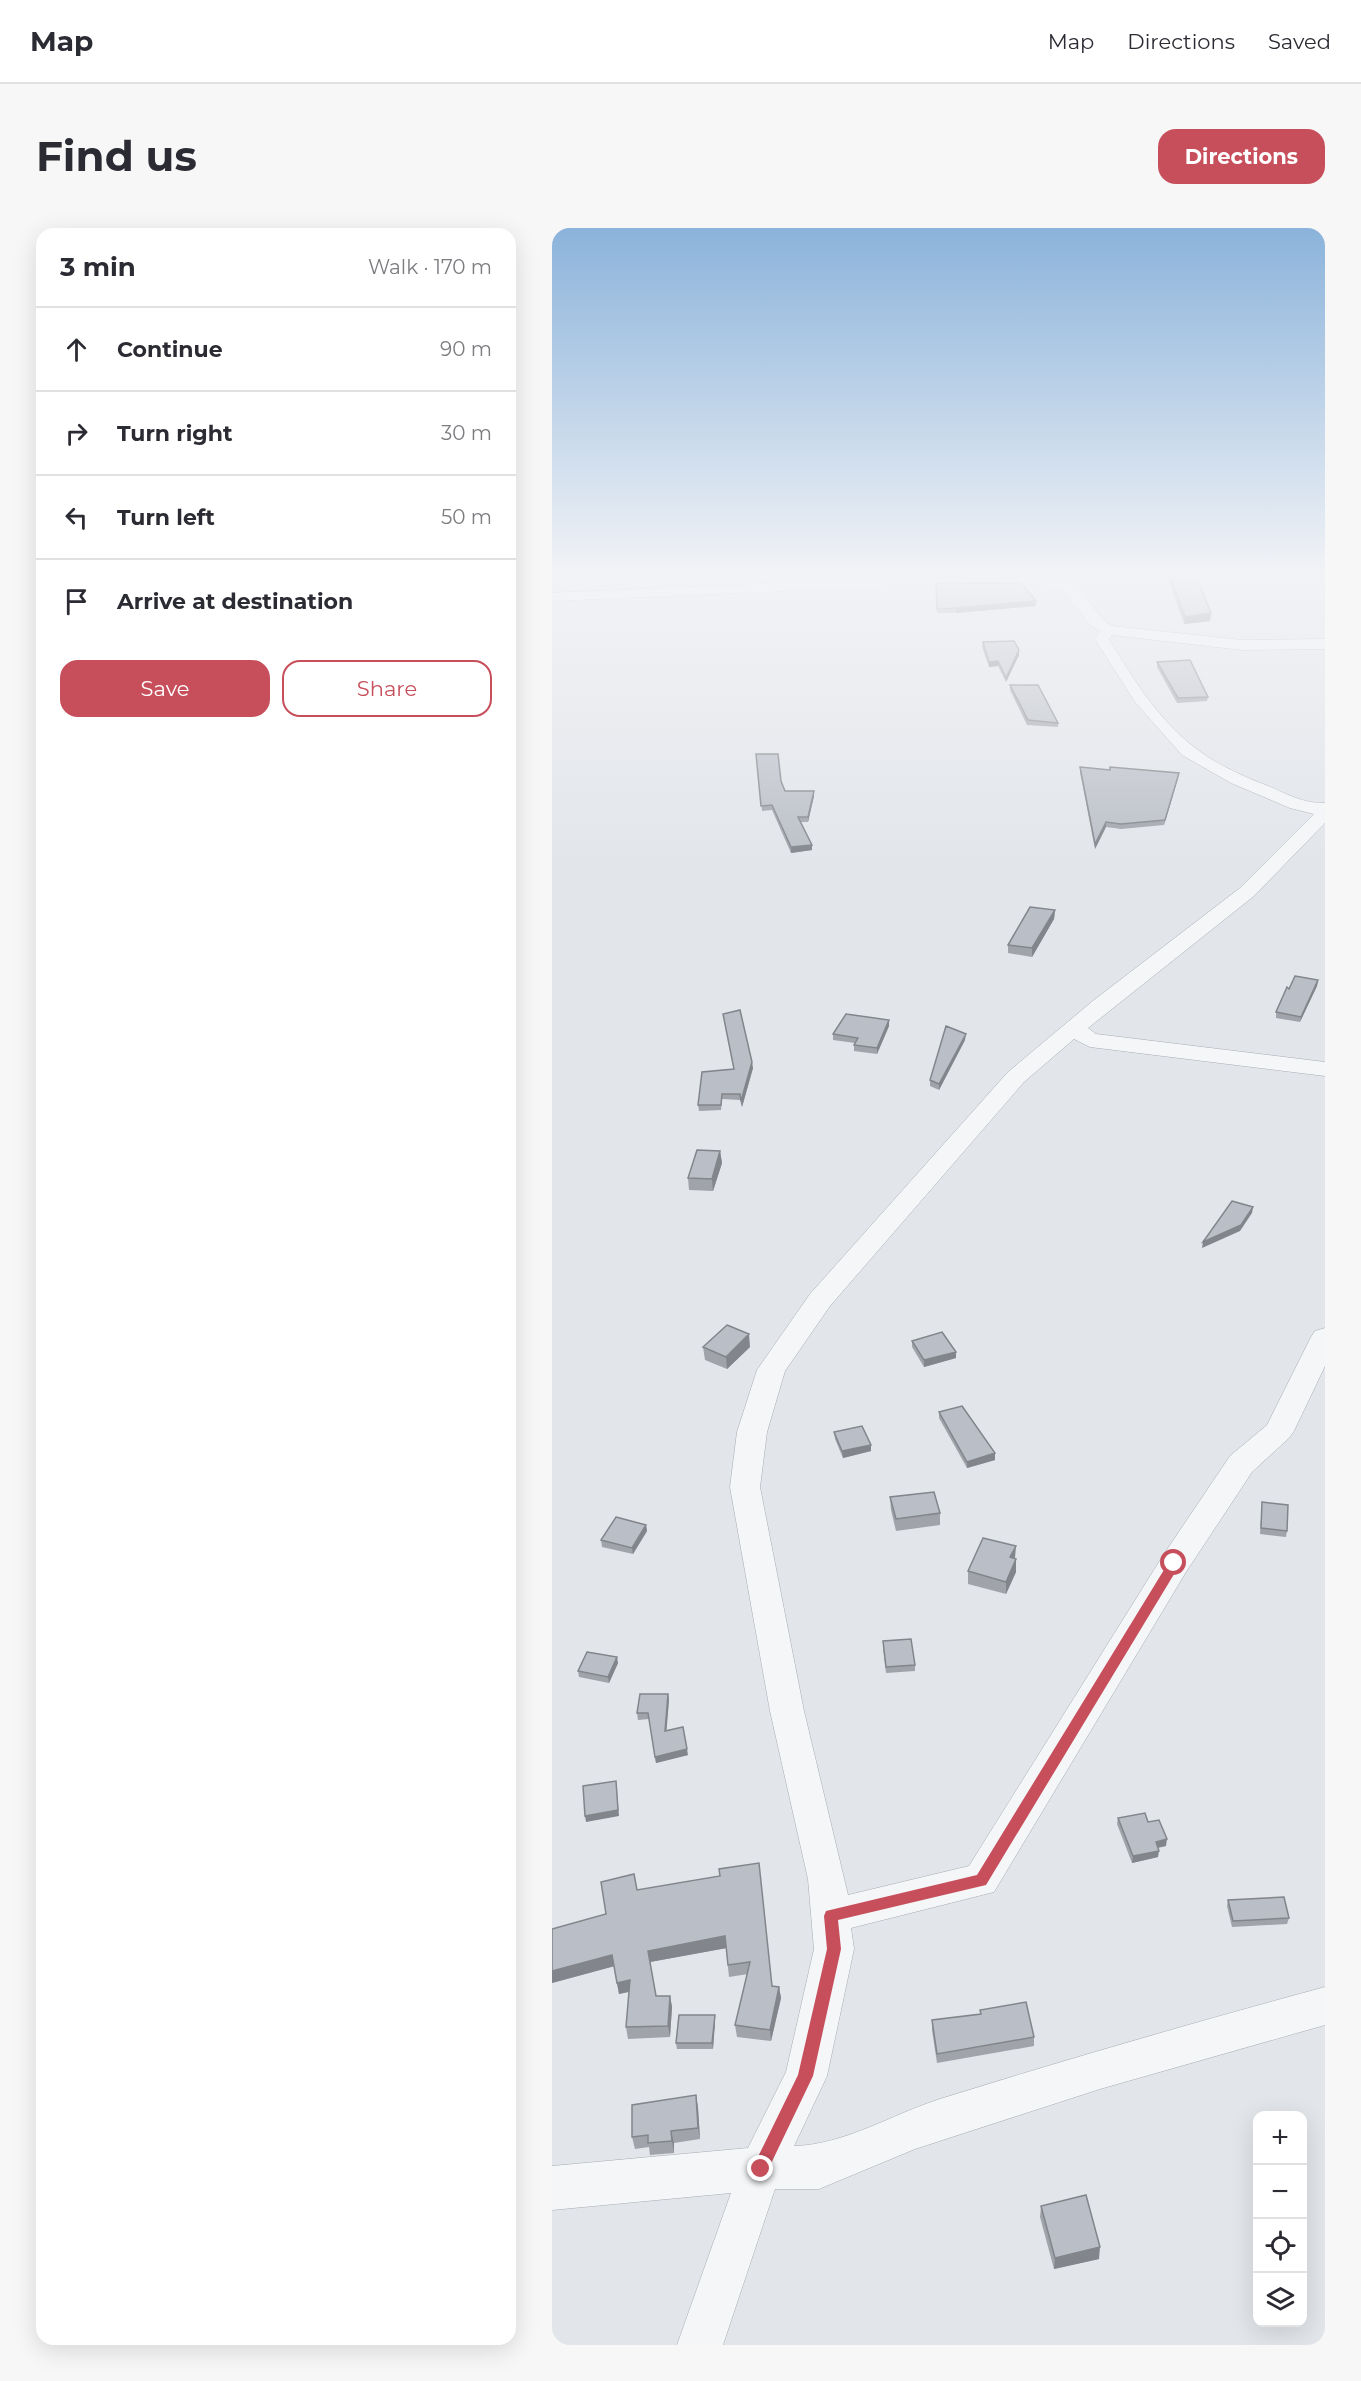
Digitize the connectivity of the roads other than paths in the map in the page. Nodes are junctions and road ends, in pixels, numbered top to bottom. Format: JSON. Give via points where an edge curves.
{"nodes":[{"id":1,"x":1121,"y":670,"type":"edge"},
{"id":2,"x":1325,"y":808,"type":"edge"},
{"id":3,"x":1325,"y":813,"type":"edge"},
{"id":4,"x":1074,"y":1029,"type":"junction"},
{"id":5,"x":1325,"y":1070,"type":"edge"},
{"id":6,"x":1325,"y":1337,"type":"edge"},
{"id":7,"x":831,"y":1916,"type":"junction"},
{"id":8,"x":1325,"y":2006,"type":"edge"},
{"id":9,"x":761,"y":2169,"type":"junction"},
{"id":10,"x":552,"y":2188,"type":"edge"},
{"id":11,"x":700,"y":2345,"type":"edge"}],
"edges":[{"from":1,"to":2,"type":"street","via":[[1187,750],[1222,773],[1299,805],[1314,810]]},
{"from":3,"to":4,"type":"street","via":[[1247,892]]},
{"from":4,"to":5,"type":"street","via":[[1090,1040]]},
{"from":4,"to":7,"type":"street","via":[[1016,1077],[820,1300],[771,1370],[752,1432],[745,1487],[787,1711],[827,1880]]},
{"from":6,"to":7,"type":"street","via":[[1280,1431],[1241,1464],[1174,1563],[981,1880]]},
{"from":7,"to":9,"type":"street","via":[[834,1949],[806,2076]]},
{"from":8,"to":9,"type":"street","via":[[1067,2079],[915,2128],[819,2167]]},
{"from":9,"to":10,"type":"street"},
{"from":9,"to":11,"type":"street"}]}
